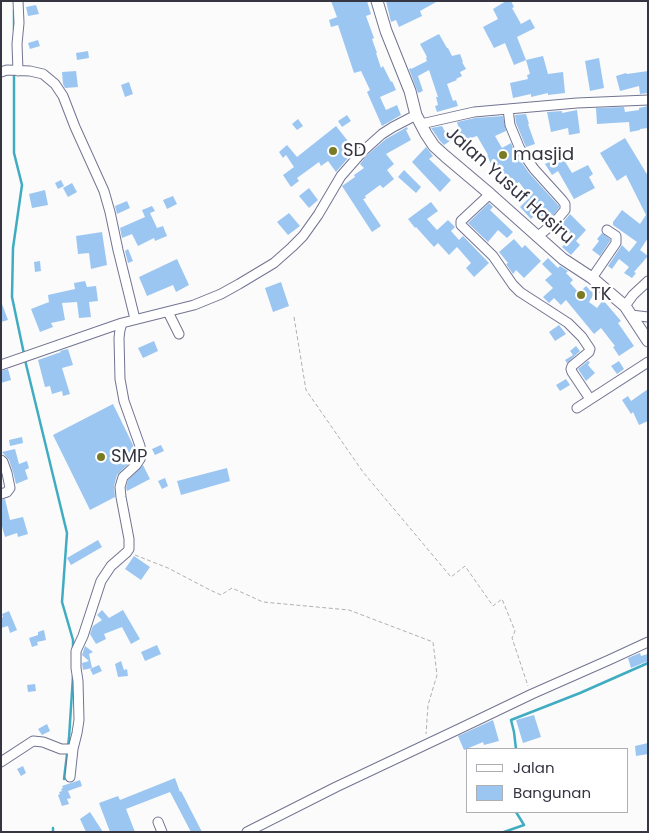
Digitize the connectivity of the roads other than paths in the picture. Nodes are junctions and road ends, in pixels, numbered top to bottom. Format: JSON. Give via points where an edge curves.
{"nodes":[{"id":1,"x":18,"y":1,"type":"edge"},
{"id":2,"x":377,"y":1,"type":"edge"},
{"id":3,"x":10,"y":71,"type":"edge"},
{"id":4,"x":648,"y":100,"type":"edge"},
{"id":5,"x":508,"y":109,"type":"junction"},
{"id":6,"x":418,"y":119,"type":"junction"},
{"id":7,"x":490,"y":194,"type":"junction"},
{"id":8,"x":607,"y":230,"type":"dead end"},
{"id":9,"x":537,"y":237,"type":"junction"},
{"id":10,"x":592,"y":278,"type":"junction"},
{"id":11,"x":648,"y":281,"type":"edge"},
{"id":12,"x":628,"y":310,"type":"junction"},
{"id":13,"x":168,"y":312,"type":"junction"},
{"id":14,"x":648,"y":317,"type":"edge"},
{"id":15,"x":135,"y":319,"type":"junction"},
{"id":16,"x":122,"y":323,"type":"junction"},
{"id":17,"x":179,"y":334,"type":"dead end"},
{"id":18,"x":648,"y":341,"type":"edge"},
{"id":19,"x":648,"y":362,"type":"edge"},
{"id":20,"x":1,"y":365,"type":"edge"},
{"id":21,"x":590,"y":399,"type":"junction"},
{"id":22,"x":577,"y":408,"type":"dead end"},
{"id":23,"x":1,"y":460,"type":"edge"},
{"id":24,"x":1,"y":494,"type":"edge"},
{"id":25,"x":648,"y":642,"type":"edge"},
{"id":26,"x":67,"y":749,"type":"junction"},
{"id":27,"x":2,"y":758,"type":"edge"},
{"id":28,"x":70,"y":777,"type":"dead end"},
{"id":29,"x":158,"y":822,"type":"dead end"},
{"id":30,"x":162,"y":832,"type":"edge"},
{"id":31,"x":247,"y":832,"type":"edge"}],
"edges":[{"from":1,"to":3,"type":"street","via":[[17,44]]},
{"from":2,"to":6,"type":"main road","name":"Jalan Yusuf Hasiru"},
{"from":3,"to":15,"type":"street","via":[[30,70],[43,74],[63,96],[104,191]]},
{"from":4,"to":5,"type":"street"},
{"from":5,"to":6,"type":"street"},
{"from":5,"to":9,"type":"street","via":[[510,125],[520,149],[562,200],[566,210]]},
{"from":6,"to":7,"type":"main road","name":"Jalan Yusuf Hasiru","via":[[434,146]]},
{"from":6,"to":13,"type":"street","via":[[393,127],[363,151],[341,176],[303,236],[280,258],[221,294]]},
{"from":7,"to":9,"type":"main road","name":"Jalan Yusuf Hasiru"},
{"from":7,"to":21,"type":"street","via":[[461,221],[461,225],[492,256],[520,292],[568,323],[582,337],[590,349],[572,366],[572,372]]},
{"from":8,"to":10,"type":"street","via":[[616,236],[616,243]]},
{"from":9,"to":10,"type":"main road","name":"Jalan Yusuf Hasiru"},
{"from":10,"to":12,"type":"main road","name":"Jalan Yusuf Hasiru"},
{"from":11,"to":12,"type":"street","via":[[633,295]]},
{"from":12,"to":14,"type":"street"},
{"from":12,"to":18,"type":"main road","name":"Jalan Yusuf Hasiru"},
{"from":13,"to":15,"type":"street"},
{"from":13,"to":17,"type":"street"},
{"from":15,"to":16,"type":"street"},
{"from":16,"to":20,"type":"street"},
{"from":16,"to":26,"type":"street","via":[[120,379],[140,446],[140,459],[123,477],[120,487],[130,546],[101,581],[76,651],[79,720],[77,733]]},
{"from":19,"to":21,"type":"street"},
{"from":21,"to":22,"type":"street"},
{"from":23,"to":24,"type":"street","via":[[10,488]]},
{"from":25,"to":31,"type":"street","via":[[532,694]]},
{"from":26,"to":27,"type":"street","via":[[33,741]]},
{"from":26,"to":28,"type":"street"},
{"from":29,"to":30,"type":"street"}]}
